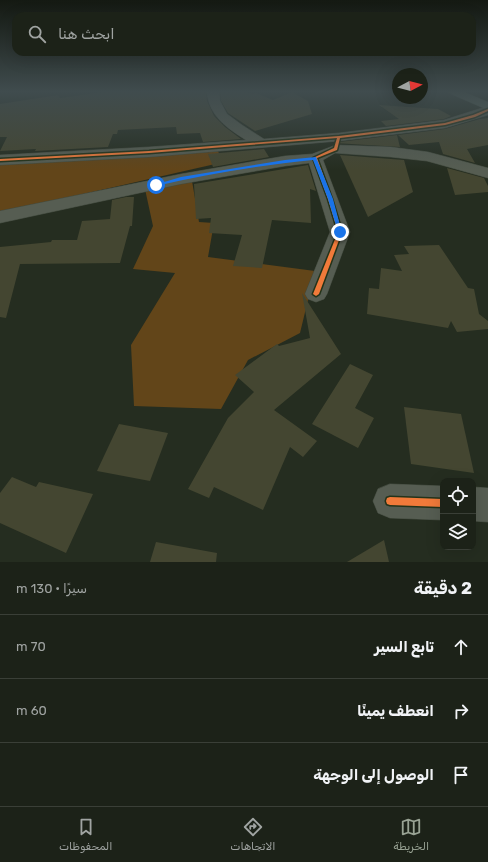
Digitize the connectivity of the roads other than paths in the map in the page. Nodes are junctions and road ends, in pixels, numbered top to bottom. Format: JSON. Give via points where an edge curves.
{"nodes":[{"id":1,"x":225,"y":118,"type":"edge"},
{"id":2,"x":466,"y":118,"type":"edge"},
{"id":3,"x":260,"y":142,"type":"junction"},
{"id":4,"x":337,"y":143,"type":"junction"},
{"id":5,"x":315,"y":158,"type":"junction"},
{"id":6,"x":0,"y":160,"type":"edge"},
{"id":7,"x":488,"y":173,"type":"edge"},
{"id":8,"x":0,"y":217,"type":"edge"},
{"id":9,"x":316,"y":294,"type":"dead end"},
{"id":10,"x":390,"y":501,"type":"dead end"},
{"id":11,"x":440,"y":503,"type":"edge"},
{"id":12,"x":476,"y":504,"type":"edge"},
{"id":13,"x":488,"y":505,"type":"edge"}],
"edges":[{"from":1,"to":3,"type":"street"},
{"from":2,"to":4,"type":"street"},
{"from":3,"to":4,"type":"street"},
{"from":3,"to":6,"type":"street","via":[[150,152]]},
{"from":4,"to":5,"type":"street"},
{"from":4,"to":7,"type":"street","via":[[428,157]]},
{"from":5,"to":8,"type":"street","via":[[181,179]]},
{"from":5,"to":9,"type":"street","via":[[340,232]]},
{"from":10,"to":11,"type":"street"},
{"from":12,"to":13,"type":"street"}]}
